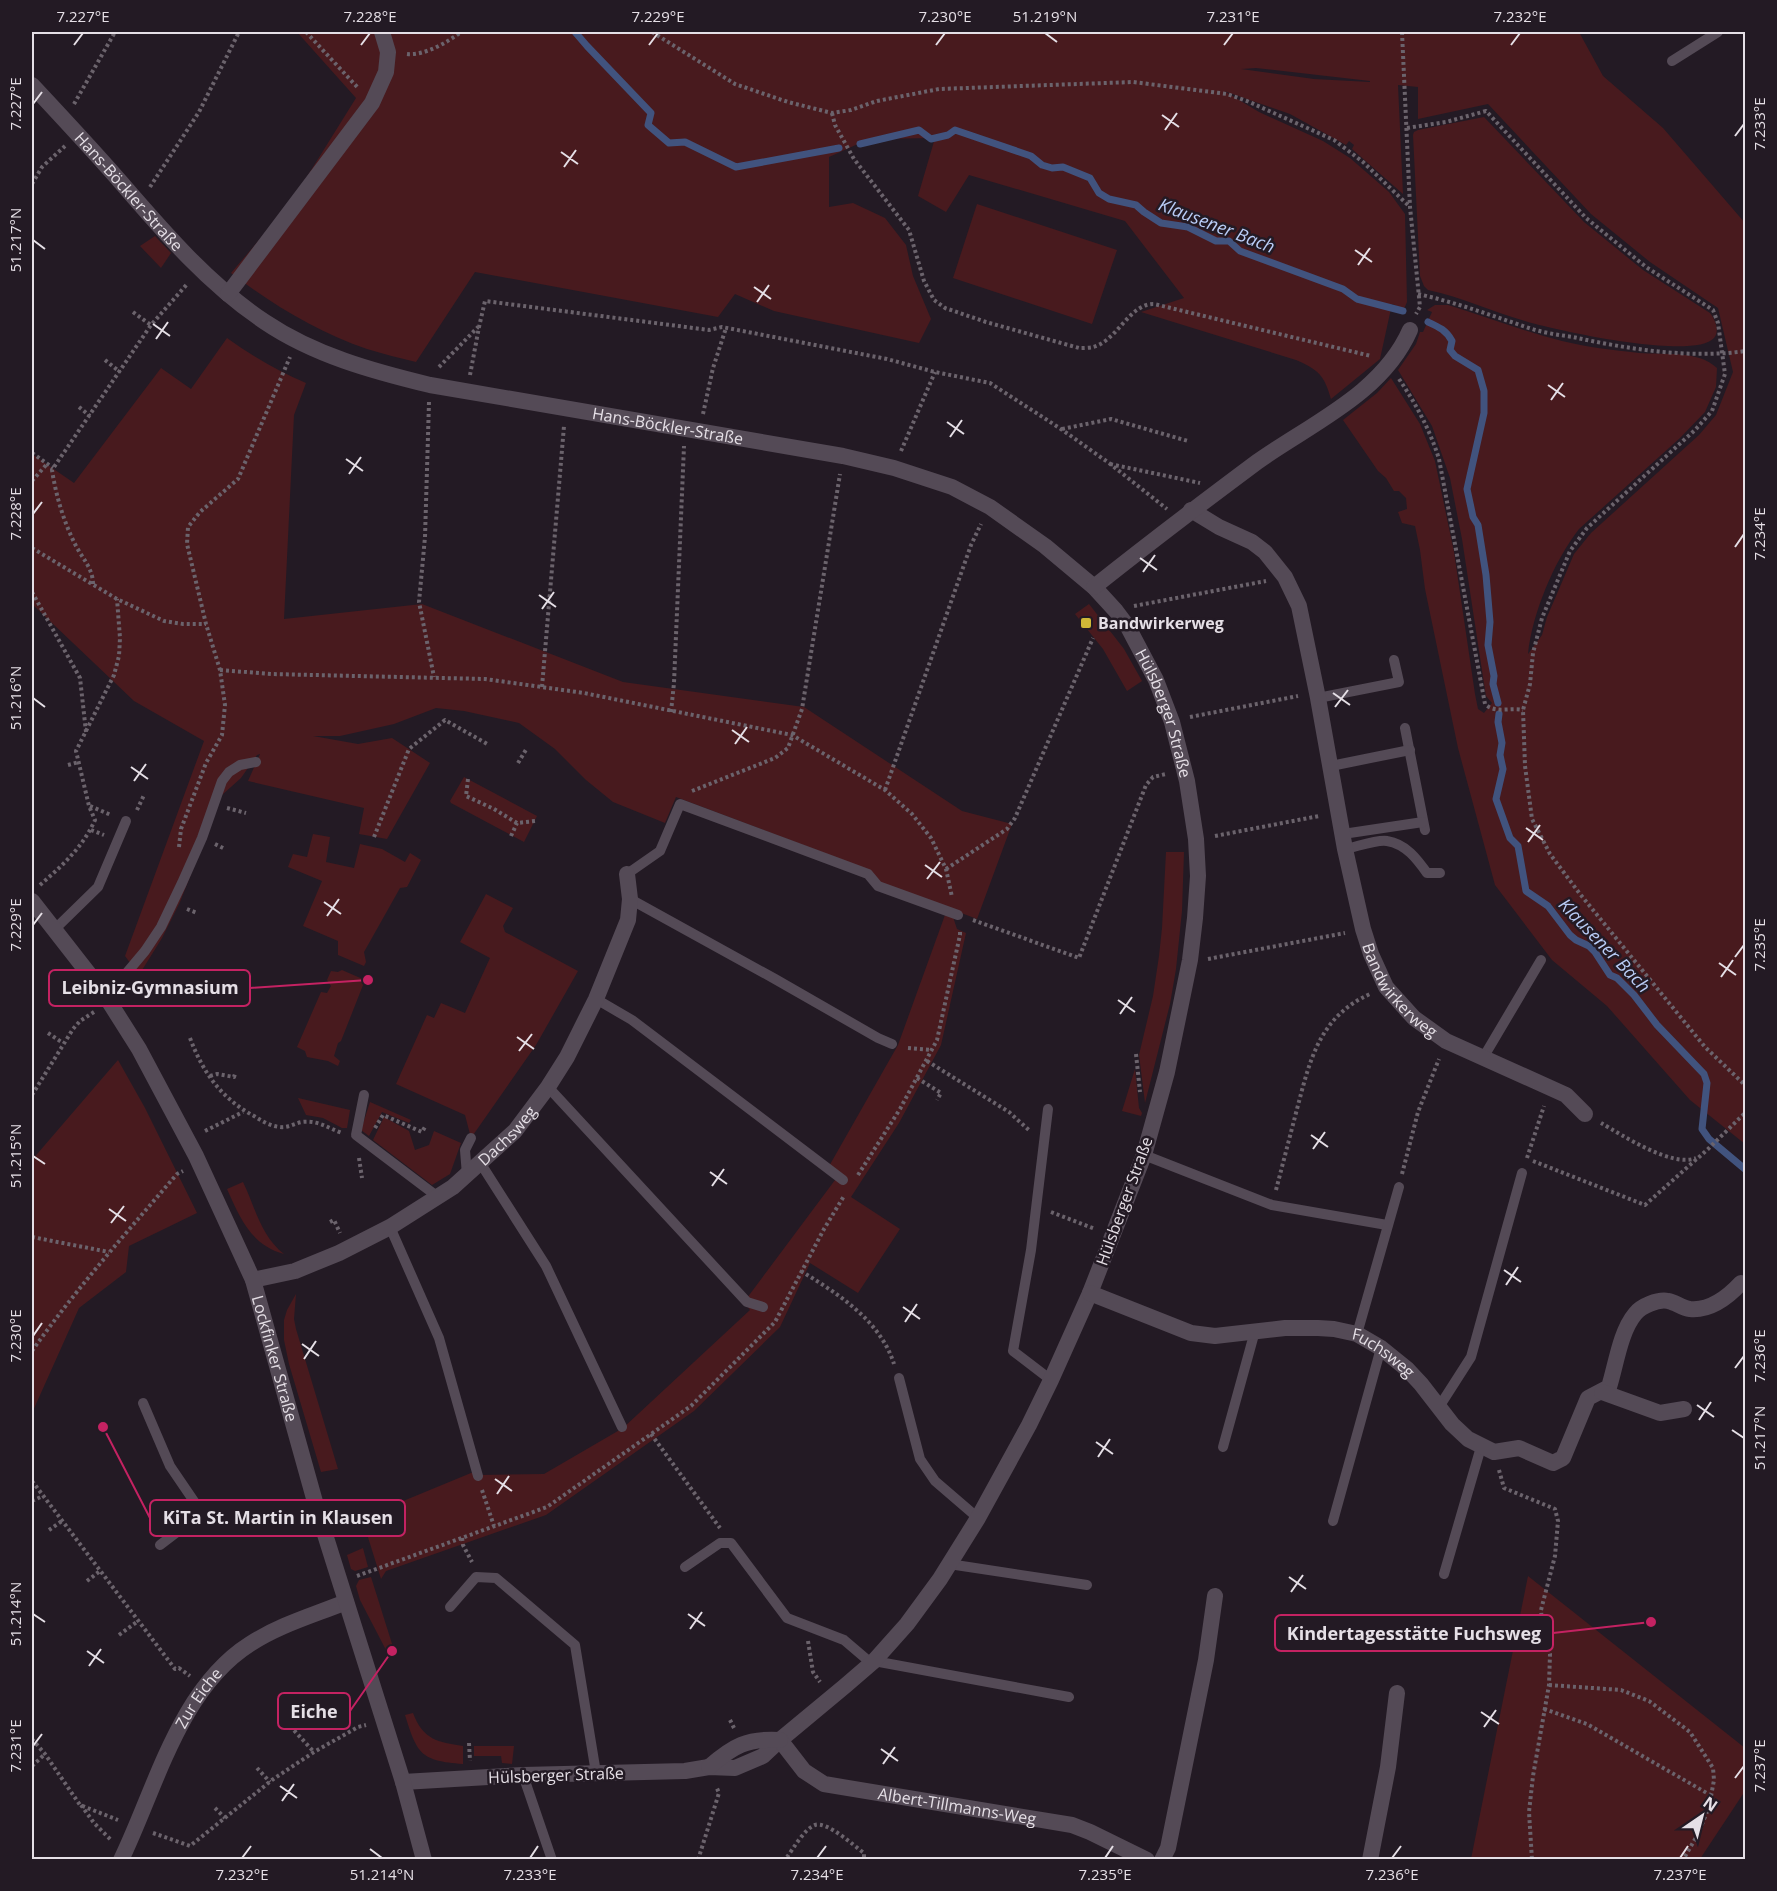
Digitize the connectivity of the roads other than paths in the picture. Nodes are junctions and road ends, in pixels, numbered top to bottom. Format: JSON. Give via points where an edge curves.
{"nodes":[{"id":1,"x":382,"y":32,"type":"edge"},
{"id":2,"x":1718,"y":32,"type":"edge"},
{"id":3,"x":1672,"y":61,"type":"dead end"},
{"id":4,"x":32,"y":85,"type":"edge"},
{"id":5,"x":228,"y":294,"type":"junction"},
{"id":6,"x":1410,"y":330,"type":"dead end"},
{"id":7,"x":1191,"y":510,"type":"junction"},
{"id":8,"x":1094,"y":587,"type":"junction"},
{"id":9,"x":1394,"y":660,"type":"dead end"},
{"id":10,"x":1318,"y":698,"type":"junction"},
{"id":11,"x":1405,"y":728,"type":"dead end"},
{"id":12,"x":1410,"y":750,"type":"junction"},
{"id":13,"x":256,"y":762,"type":"dead end"},
{"id":14,"x":1330,"y":766,"type":"junction"},
{"id":15,"x":126,"y":821,"type":"dead end"},
{"id":16,"x":1344,"y":841,"type":"junction"},
{"id":17,"x":1440,"y":873,"type":"dead end"},
{"id":18,"x":627,"y":874,"type":"joint"},
{"id":19,"x":35,"y":894,"type":"edge"},
{"id":20,"x":630,"y":899,"type":"junction"},
{"id":21,"x":958,"y":915,"type":"road end"},
{"id":22,"x":55,"y":929,"type":"junction"},
{"id":23,"x":1541,"y":960,"type":"dead end"},
{"id":24,"x":103,"y":992,"type":"junction"},
{"id":25,"x":596,"y":999,"type":"junction"},
{"id":26,"x":892,"y":1044,"type":"road end"},
{"id":27,"x":1483,"y":1059,"type":"junction"},
{"id":28,"x":548,"y":1087,"type":"junction"},
{"id":29,"x":364,"y":1095,"type":"dead end"},
{"id":30,"x":1048,"y":1109,"type":"dead end"},
{"id":31,"x":1585,"y":1114,"type":"road end"},
{"id":32,"x":471,"y":1138,"type":"dead end"},
{"id":33,"x":1144,"y":1155,"type":"junction"},
{"id":34,"x":480,"y":1164,"type":"junction"},
{"id":35,"x":1522,"y":1173,"type":"dead end"},
{"id":36,"x":467,"y":1175,"type":"junction"},
{"id":37,"x":843,"y":1180,"type":"dead end"},
{"id":38,"x":1399,"y":1186,"type":"road end"},
{"id":39,"x":438,"y":1197,"type":"junction"},
{"id":40,"x":1387,"y":1226,"type":"junction"},
{"id":41,"x":390,"y":1227,"type":"junction"},
{"id":42,"x":253,"y":1280,"type":"junction"},
{"id":43,"x":1741,"y":1283,"type":"dead end"},
{"id":44,"x":1090,"y":1293,"type":"junction"},
{"id":45,"x":763,"y":1306,"type":"dead end"},
{"id":46,"x":1255,"y":1332,"type":"junction"},
{"id":47,"x":1357,"y":1334,"type":"junction"},
{"id":48,"x":1381,"y":1348,"type":"junction"},
{"id":49,"x":899,"y":1378,"type":"road end"},
{"id":50,"x":1051,"y":1380,"type":"junction"},
{"id":51,"x":1602,"y":1392,"type":"junction"},
{"id":52,"x":143,"y":1403,"type":"dead end"},
{"id":53,"x":1439,"y":1407,"type":"junction"},
{"id":54,"x":1684,"y":1409,"type":"dead end"},
{"id":55,"x":622,"y":1428,"type":"dead end"},
{"id":56,"x":1223,"y":1447,"type":"dead end"},
{"id":57,"x":1488,"y":1450,"type":"junction"},
{"id":58,"x":478,"y":1476,"type":"road end"},
{"id":59,"x":317,"y":1509,"type":"junction"},
{"id":60,"x":202,"y":1513,"type":"junction"},
{"id":61,"x":978,"y":1518,"type":"junction"},
{"id":62,"x":1333,"y":1521,"type":"dead end"},
{"id":63,"x":160,"y":1545,"type":"dead end"},
{"id":64,"x":949,"y":1564,"type":"junction"},
{"id":65,"x":685,"y":1567,"type":"dead end"},
{"id":66,"x":1444,"y":1574,"type":"dead end"},
{"id":67,"x":1087,"y":1586,"type":"dead end"},
{"id":68,"x":1215,"y":1596,"type":"dead end"},
{"id":69,"x":346,"y":1602,"type":"junction"},
{"id":70,"x":450,"y":1607,"type":"dead end"},
{"id":71,"x":872,"y":1662,"type":"junction"},
{"id":72,"x":1397,"y":1693,"type":"dead end"},
{"id":73,"x":1069,"y":1697,"type":"dead end"},
{"id":74,"x":780,"y":1740,"type":"junction"},
{"id":75,"x":596,"y":1773,"type":"junction"},
{"id":76,"x":523,"y":1775,"type":"junction"},
{"id":77,"x":403,"y":1782,"type":"junction"},
{"id":78,"x":123,"y":1855,"type":"edge"},
{"id":79,"x":424,"y":1860,"type":"edge"},
{"id":80,"x":552,"y":1860,"type":"edge"},
{"id":81,"x":1146,"y":1860,"type":"edge"},
{"id":82,"x":1162,"y":1860,"type":"edge"},
{"id":83,"x":1370,"y":1860,"type":"edge"}],
"edges":[{"from":1,"to":5,"type":"street","via":[[388,52],[386,72],[372,103]]},
{"from":2,"to":3,"type":"lane"},
{"from":4,"to":5,"type":"street","name":"Hans-Böckler-Straße","via":[[169,237]]},
{"from":5,"to":8,"type":"street","name":"Hans-Böckler-Straße","via":[[264,322],[297,340],[384,374],[843,456],[913,474],[990,507]]},
{"from":6,"to":7,"type":"street","via":[[1389,364],[1366,388]]},
{"from":7,"to":8,"type":"street"},
{"from":7,"to":10,"type":"street","name":"Bandwirkerweg","via":[[1252,542],[1286,578],[1299,606]]},
{"from":8,"to":33,"type":"street","name":"Hülsberger Straße","via":[[1128,627],[1155,680],[1172,722],[1196,839],[1198,876],[1190,960],[1167,1072]]},
{"from":9,"to":10,"type":"lane","via":[[1399,682]]},
{"from":10,"to":14,"type":"street","name":"Bandwirkerweg"},
{"from":11,"to":12,"type":"lane"},
{"from":12,"to":14,"type":"lane"},
{"from":12,"to":16,"type":"lane","via":[[1424,826]]},
{"from":13,"to":24,"type":"lane","via":[[240,765],[222,781],[161,927],[124,976]]},
{"from":14,"to":16,"type":"street","name":"Bandwirkerweg"},
{"from":15,"to":22,"type":"lane","via":[[98,887]]},
{"from":16,"to":17,"type":"lane","via":[[1386,840],[1413,855],[1427,873]]},
{"from":16,"to":27,"type":"street","name":"Bandwirkerweg","via":[[1363,929],[1386,987],[1414,1018],[1446,1041]]},
{"from":18,"to":20,"type":"street","name":"Dachsweg"},
{"from":18,"to":21,"type":"lane","via":[[660,851],[680,804],[868,874],[878,886]]},
{"from":19,"to":22,"type":"street","name":"Lockfinker Straße"},
{"from":20,"to":25,"type":"street","name":"Dachsweg","via":[[628,920]]},
{"from":20,"to":26,"type":"lane"},
{"from":22,"to":24,"type":"street","name":"Lockfinker Straße"},
{"from":23,"to":27,"type":"lane"},
{"from":24,"to":42,"type":"street","name":"Lockfinker Straße","via":[[188,1140]]},
{"from":25,"to":28,"type":"street","name":"Dachsweg","via":[[576,1043]]},
{"from":25,"to":37,"type":"lane","via":[[632,1020]]},
{"from":27,"to":31,"type":"street","name":"Bandwirkerweg","via":[[1566,1095]]},
{"from":28,"to":34,"type":"street","name":"Dachsweg","via":[[515,1131]]},
{"from":28,"to":45,"type":"lane","via":[[747,1302]]},
{"from":29,"to":39,"type":"lane","via":[[356,1135]]},
{"from":30,"to":50,"type":"lane","via":[[1031,1250],[1013,1351]]},
{"from":32,"to":36,"type":"lane","via":[[465,1150]]},
{"from":33,"to":40,"type":"lane","via":[[1272,1205]]},
{"from":33,"to":44,"type":"street","name":"Hülsberger Straße"},
{"from":34,"to":36,"type":"street","name":"Dachsweg"},
{"from":34,"to":55,"type":"lane","via":[[546,1266]]},
{"from":35,"to":53,"type":"lane","via":[[1471,1357]]},
{"from":36,"to":39,"type":"street","name":"Dachsweg"},
{"from":38,"to":40,"type":"lane"},
{"from":39,"to":41,"type":"street","name":"Dachsweg"},
{"from":40,"to":47,"type":"lane"},
{"from":41,"to":42,"type":"street","name":"Dachsweg","via":[[295,1271]]},
{"from":41,"to":58,"type":"lane","via":[[439,1338]]},
{"from":42,"to":59,"type":"street","name":"Lockfinker Straße"},
{"from":43,"to":51,"type":"street","via":[[1727,1298],[1709,1306],[1690,1309],[1666,1300],[1636,1312],[1626,1329],[1609,1387]]},
{"from":44,"to":46,"type":"street","name":"Fuchsweg","via":[[1191,1333],[1215,1336]]},
{"from":44,"to":50,"type":"street","name":"Hülsberger Straße"},
{"from":46,"to":47,"type":"street","name":"Fuchsweg","via":[[1318,1328]]},
{"from":46,"to":56,"type":"lane"},
{"from":47,"to":48,"type":"street","name":"Fuchsweg"},
{"from":48,"to":53,"type":"street","name":"Fuchsweg","via":[[1414,1376]]},
{"from":48,"to":62,"type":"lane"},
{"from":49,"to":61,"type":"lane","via":[[920,1459],[935,1481]]},
{"from":50,"to":61,"type":"street","name":"Hülsberger Straße"},
{"from":51,"to":54,"type":"street","via":[[1660,1413]]},
{"from":51,"to":57,"type":"street","via":[[1588,1398],[1563,1458],[1553,1463],[1519,1448]]},
{"from":52,"to":60,"type":"lane","via":[[170,1466]]},
{"from":53,"to":57,"type":"street","name":"Fuchsweg","via":[[1468,1439]]},
{"from":57,"to":66,"type":"lane"},
{"from":59,"to":60,"type":"lane","via":[[250,1531],[222,1529]]},
{"from":59,"to":69,"type":"street","name":"Lockfinker Straße"},
{"from":60,"to":63,"type":"lane"},
{"from":61,"to":64,"type":"street","name":"Hülsberger Straße"},
{"from":64,"to":67,"type":"lane"},
{"from":64,"to":71,"type":"street","name":"Hülsberger Straße","via":[[907,1624]]},
{"from":65,"to":71,"type":"lane","via":[[720,1543],[731,1543],[787,1618],[844,1640]]},
{"from":68,"to":82,"type":"street","via":[[1173,1825]]},
{"from":69,"to":77,"type":"street","name":"Lockfinker Straße"},
{"from":69,"to":78,"type":"street","name":"Zur Eiche","via":[[249,1644],[218,1670],[175,1734]]},
{"from":70,"to":75,"type":"lane","via":[[476,1576],[496,1578],[575,1645]]},
{"from":71,"to":73,"type":"lane"},
{"from":71,"to":74,"type":"street","name":"Hülsberger Straße"},
{"from":72,"to":83,"type":"street"},
{"from":74,"to":75,"type":"street","name":"Hülsberger Straße","via":[[757,1739],[728,1750],[709,1767],[686,1772]]},
{"from":74,"to":81,"type":"street","name":"Albert-Tillmanns-Weg","via":[[804,1771],[824,1784],[1072,1825]]},
{"from":75,"to":76,"type":"street","name":"Hülsberger Straße"},
{"from":76,"to":77,"type":"street","name":"Hülsberger Straße"},
{"from":76,"to":80,"type":"lane"},
{"from":77,"to":79,"type":"street","name":"Lockfinker Straße"}]}
